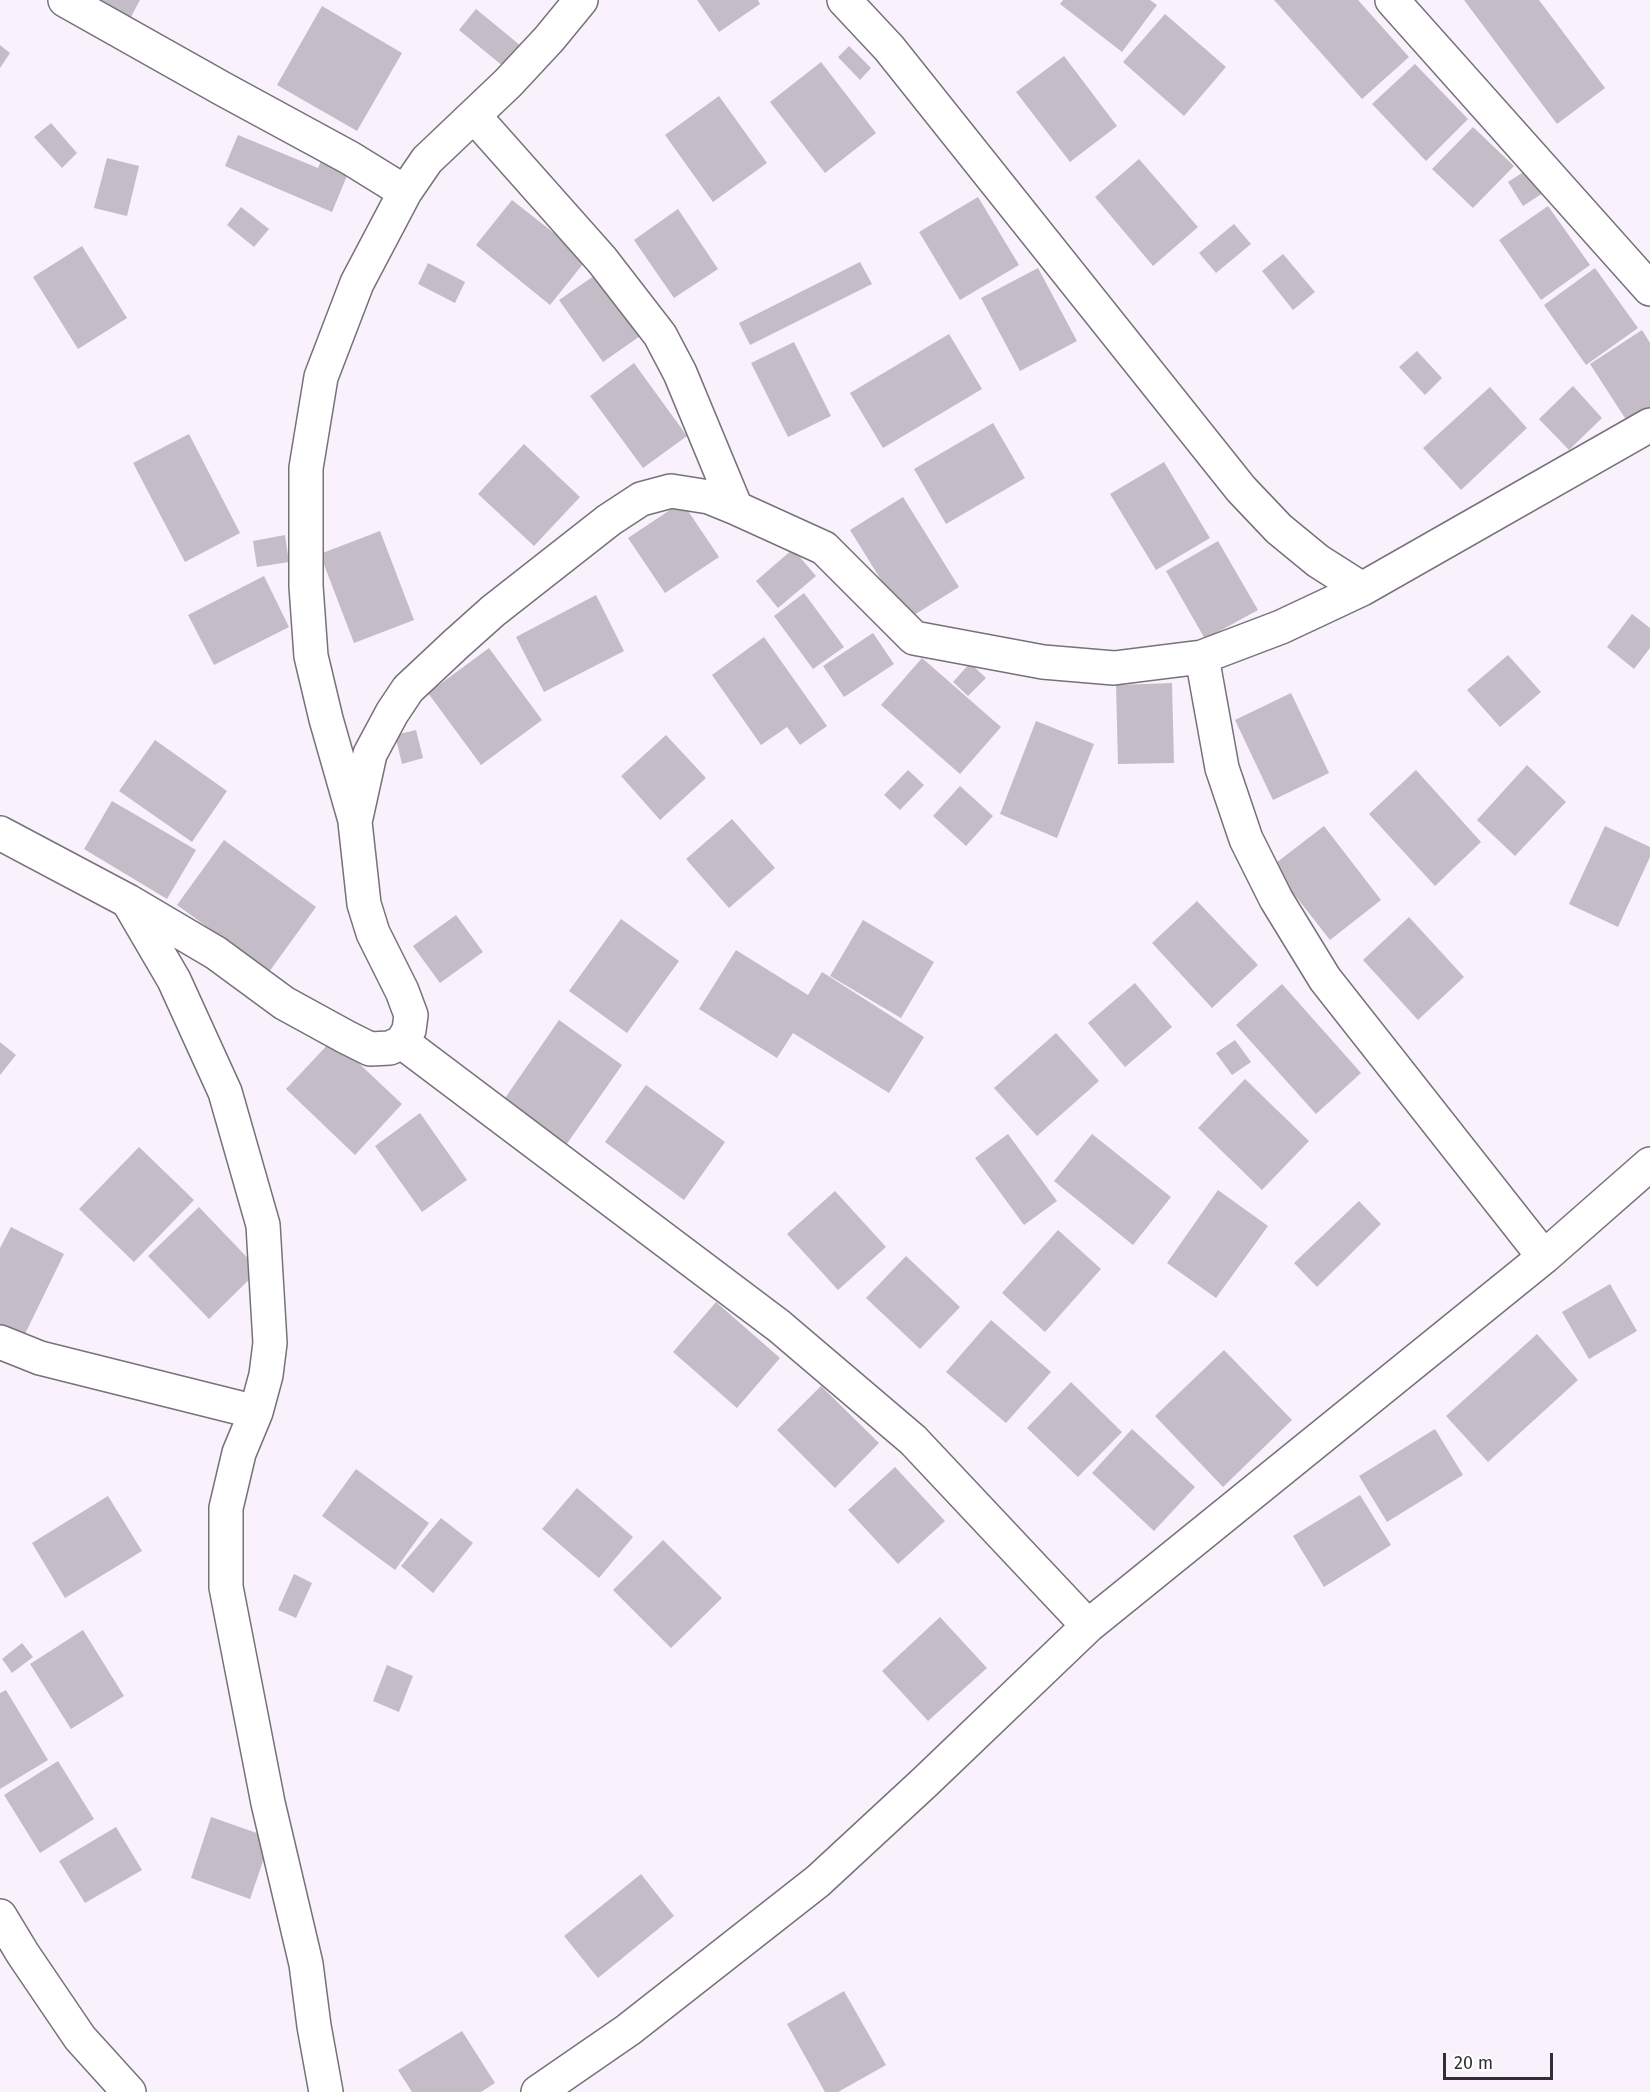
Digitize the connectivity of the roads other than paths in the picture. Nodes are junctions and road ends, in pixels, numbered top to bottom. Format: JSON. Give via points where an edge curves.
{"nodes":[{"id":1,"x":65,"y":0,"type":"edge"},
{"id":2,"x":581,"y":0,"type":"edge"},
{"id":3,"x":844,"y":0,"type":"edge"},
{"id":4,"x":1392,"y":0,"type":"edge"},
{"id":5,"x":475,"y":117,"type":"junction"},
{"id":6,"x":405,"y":192,"type":"junction"},
{"id":7,"x":1650,"y":289,"type":"edge"},
{"id":8,"x":1650,"y":425,"type":"edge"},
{"id":9,"x":736,"y":507,"type":"junction"},
{"id":10,"x":1362,"y":589,"type":"junction"},
{"id":11,"x":1202,"y":657,"type":"junction"},
{"id":12,"x":356,"y":822,"type":"junction"},
{"id":13,"x":0,"y":833,"type":"edge"},
{"id":14,"x":128,"y":901,"type":"junction"},
{"id":15,"x":402,"y":1042,"type":"junction"},
{"id":16,"x":1650,"y":1164,"type":"edge"},
{"id":17,"x":1544,"y":1257,"type":"junction"},
{"id":18,"x":0,"y":1342,"type":"edge"},
{"id":19,"x":256,"y":1412,"type":"junction"},
{"id":20,"x":1088,"y":1626,"type":"junction"},
{"id":21,"x":0,"y":1916,"type":"edge"},
{"id":22,"x":129,"y":2092,"type":"edge"},
{"id":23,"x":326,"y":2092,"type":"edge"},
{"id":24,"x":538,"y":2092,"type":"edge"}],
"edges":[{"from":1,"to":6,"type":"street"},
{"from":2,"to":5,"type":"street"},
{"from":3,"to":10,"type":"street","via":[[889,48],[1241,489],[1279,529],[1318,561]]},
{"from":4,"to":7,"type":"street"},
{"from":5,"to":6,"type":"street","via":[[428,160]]},
{"from":5,"to":9,"type":"street","via":[[603,260],[660,335]]},
{"from":6,"to":12,"type":"street","via":[[357,283],[321,377],[306,468],[306,586],[311,656]]},
{"from":8,"to":10,"type":"street"},
{"from":9,"to":11,"type":"street","via":[[824,548],[914,638],[1043,662],[1114,668]]},
{"from":9,"to":12,"type":"street","via":[[709,497],[671,491],[641,499],[492,611],[408,690],[392,713],[370,754]]},
{"from":10,"to":11,"type":"street","via":[[1281,627]]},
{"from":11,"to":17,"type":"street","via":[[1222,768],[1246,839],[1276,899],[1325,979]]},
{"from":12,"to":15,"type":"street","via":[[364,904],[373,933],[411,1015]]},
{"from":13,"to":14,"type":"street"},
{"from":14,"to":15,"type":"street","via":[[216,953],[284,1003],[345,1037],[370,1049],[390,1048]]},
{"from":14,"to":19,"type":"street","via":[[174,980],[225,1092],[263,1225],[270,1343]]},
{"from":15,"to":20,"type":"street","via":[[797,1341],[913,1440]]},
{"from":16,"to":17,"type":"street"},
{"from":17,"to":20,"type":"street"},
{"from":18,"to":19,"type":"street","via":[[40,1358]]},
{"from":19,"to":23,"type":"street","via":[[239,1453],[226,1508],[226,1587],[268,1803],[306,1964]]},
{"from":20,"to":24,"type":"street","via":[[818,1881],[628,2030]]},
{"from":21,"to":22,"type":"street","via":[[80,2038]]}]}
